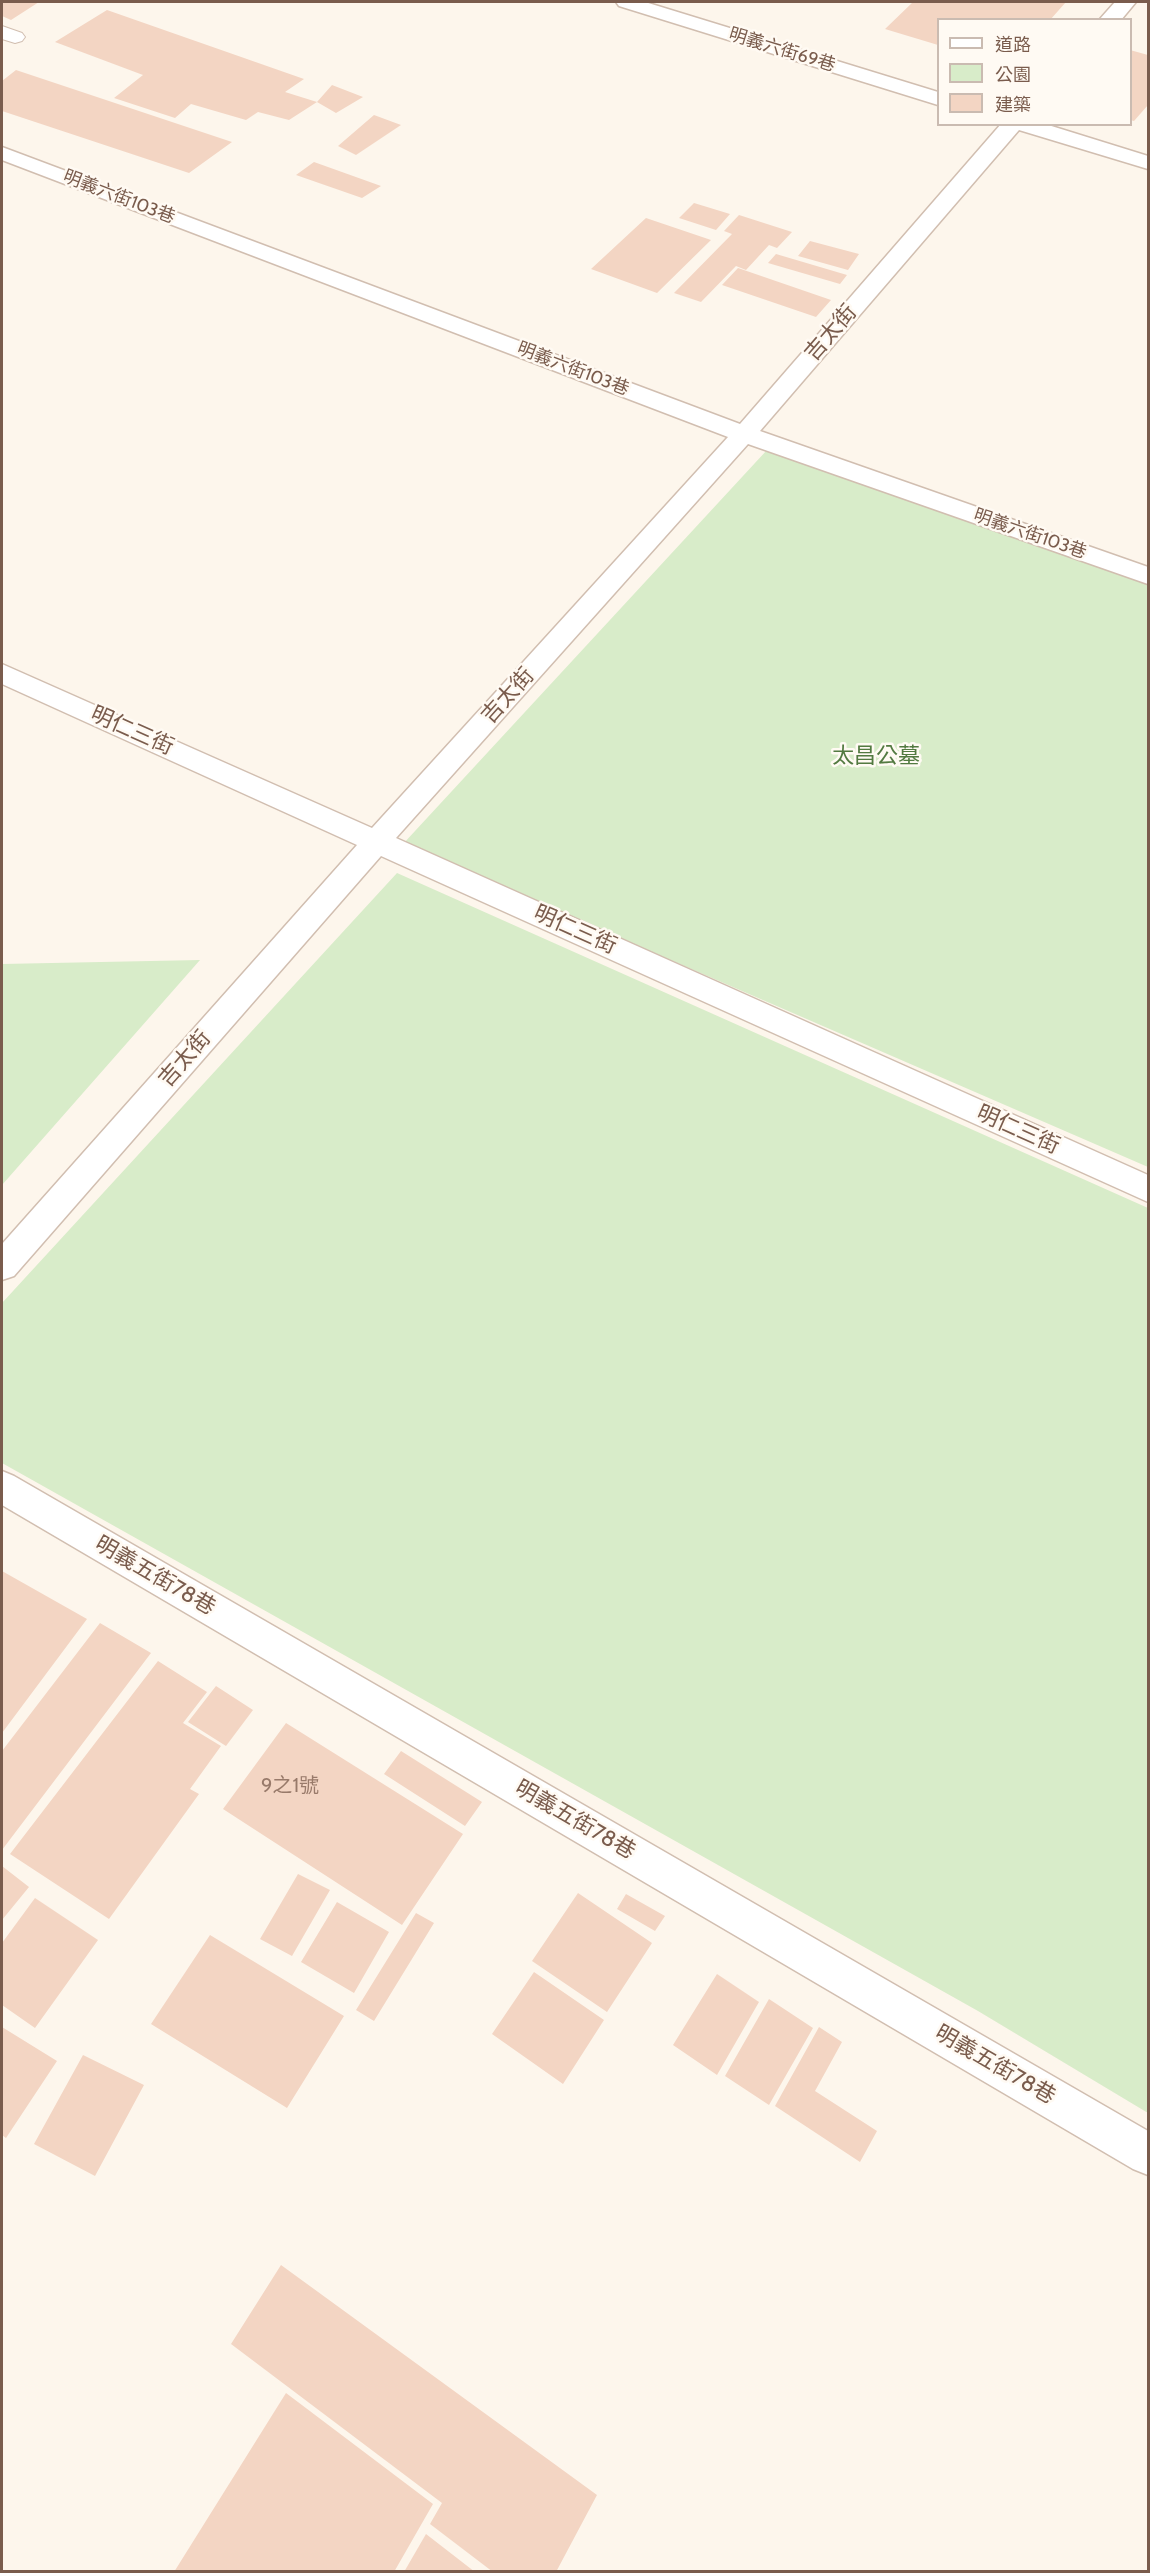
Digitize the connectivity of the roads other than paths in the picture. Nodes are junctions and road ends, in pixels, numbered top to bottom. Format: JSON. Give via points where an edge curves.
{"nodes":[{"id":1,"x":626,"y":2,"type":"edge"},
{"id":2,"x":1126,"y":2,"type":"edge"},
{"id":3,"x":1111,"y":18,"type":"edge"},
{"id":4,"x":937,"y":98,"type":"edge"},
{"id":5,"x":1011,"y":126,"type":"edge"},
{"id":6,"x":1027,"y":126,"type":"edge"},
{"id":7,"x":2,"y":153,"type":"edge"},
{"id":8,"x":1149,"y":164,"type":"edge"},
{"id":9,"x":744,"y":434,"type":"junction"},
{"id":10,"x":1149,"y":576,"type":"edge"},
{"id":11,"x":2,"y":673,"type":"edge"},
{"id":12,"x":377,"y":841,"type":"junction"},
{"id":13,"x":1149,"y":1189,"type":"edge"},
{"id":14,"x":2,"y":1266,"type":"edge"},
{"id":15,"x":2,"y":1487,"type":"edge"},
{"id":16,"x":1149,"y":2154,"type":"edge"}],
"edges":[{"from":1,"to":4,"type":"street","name":"明義六街69巷"},
{"from":2,"to":3,"type":"street"},
{"from":5,"to":9,"type":"street","name":"吉太街"},
{"from":6,"to":8,"type":"street"},
{"from":7,"to":9,"type":"street","name":"明義六街103巷"},
{"from":9,"to":10,"type":"street","name":"明義六街103巷"},
{"from":9,"to":12,"type":"street","name":"吉太街"},
{"from":11,"to":12,"type":"street","name":"明仁三街"},
{"from":12,"to":13,"type":"street","name":"明仁三街"},
{"from":12,"to":14,"type":"street","name":"吉太街"},
{"from":15,"to":16,"type":"street","name":"明義五街78巷"}]}
